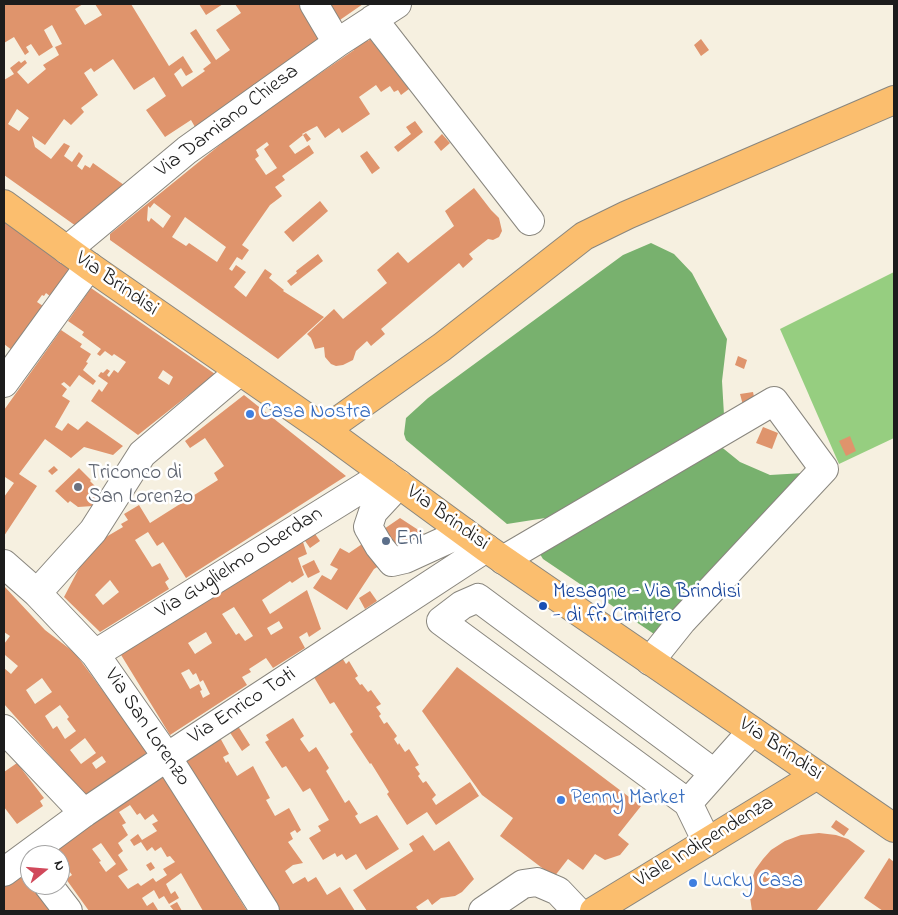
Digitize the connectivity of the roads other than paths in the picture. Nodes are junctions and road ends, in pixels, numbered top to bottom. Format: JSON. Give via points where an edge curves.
{"nodes":[{"id":1,"x":314,"y":4,"type":"edge"},
{"id":2,"x":397,"y":4,"type":"edge"},
{"id":3,"x":373,"y":19,"type":"junction"},
{"id":4,"x":337,"y":42,"type":"junction"},
{"id":5,"x":894,"y":100,"type":"edge"},
{"id":6,"x":4,"y":204,"type":"edge"},
{"id":7,"x":530,"y":221,"type":"dead end"},
{"id":8,"x":66,"y":250,"type":"junction"},
{"id":9,"x":89,"y":266,"type":"junction"},
{"id":10,"x":240,"y":371,"type":"junction"},
{"id":11,"x":4,"y":383,"type":"edge"},
{"id":12,"x":325,"y":430,"type":"junction"},
{"id":13,"x":392,"y":479,"type":"junction"},
{"id":14,"x":464,"y":532,"type":"junction"},
{"id":15,"x":495,"y":554,"type":"junction"},
{"id":16,"x":4,"y":564,"type":"edge"},
{"id":17,"x":37,"y":593,"type":"junction"},
{"id":18,"x":411,"y":598,"type":"junction"},
{"id":19,"x":441,"y":621,"type":"junction"},
{"id":20,"x":96,"y":654,"type":"junction"},
{"id":21,"x":650,"y":661,"type":"junction"},
{"id":22,"x":4,"y":729,"type":"edge"},
{"id":23,"x":752,"y":730,"type":"junction"},
{"id":24,"x":167,"y":757,"type":"junction"},
{"id":25,"x":714,"y":773,"type":"junction"},
{"id":26,"x":817,"y":775,"type":"junction"},
{"id":27,"x":688,"y":803,"type":"junction"},
{"id":28,"x":84,"y":813,"type":"junction"},
{"id":29,"x":894,"y":828,"type":"edge"},
{"id":30,"x":707,"y":842,"type":"junction"},
{"id":31,"x":43,"y":845,"type":"edge"},
{"id":32,"x":20,"y":862,"type":"edge"},
{"id":33,"x":4,"y":872,"type":"edge"},
{"id":34,"x":56,"y":895,"type":"edge"},
{"id":35,"x":68,"y":911,"type":"edge"},
{"id":36,"x":265,"y":911,"type":"edge"},
{"id":37,"x":483,"y":911,"type":"edge"},
{"id":38,"x":577,"y":911,"type":"edge"},
{"id":39,"x":594,"y":911,"type":"edge"}],
"edges":[{"from":1,"to":4,"type":"street"},
{"from":2,"to":3,"type":"street","name":"Via Damiano Chiesa"},
{"from":3,"to":4,"type":"street","name":"Via Damiano Chiesa"},
{"from":3,"to":7,"type":"street"},
{"from":4,"to":8,"type":"street","name":"Via Damiano Chiesa","via":[[187,150]]},
{"from":5,"to":12,"type":"main road","via":[[584,236],[442,347]]},
{"from":6,"to":8,"type":"main road","name":"Via Brindisi"},
{"from":8,"to":9,"type":"main road","name":"Via Brindisi"},
{"from":9,"to":10,"type":"main road","name":"Via Brindisi"},
{"from":9,"to":11,"type":"street"},
{"from":10,"to":12,"type":"main road","name":"Via Brindisi"},
{"from":10,"to":17,"type":"street","via":[[142,454],[93,531]]},
{"from":12,"to":13,"type":"main road","name":"Via Brindisi"},
{"from":13,"to":14,"type":"main road","name":"Via Brindisi"},
{"from":13,"to":14,"type":"street","via":[[368,527],[392,562]]},
{"from":13,"to":20,"type":"street","name":"Via Guglielmo Oberdan"},
{"from":14,"to":15,"type":"main road","name":"Via Brindisi"},
{"from":15,"to":18,"type":"street","name":"Via Enrico Toti"},
{"from":15,"to":21,"type":"main road","name":"Via Brindisi"},
{"from":15,"to":21,"type":"street","name":"Via Enrico Toti","via":[[774,401],[824,469],[682,621]]},
{"from":16,"to":17,"type":"street","name":"Via San Lorenzo"},
{"from":17,"to":20,"type":"street","name":"Via San Lorenzo"},
{"from":18,"to":19,"type":"street"},
{"from":18,"to":24,"type":"street","name":"Via Enrico Toti"},
{"from":19,"to":25,"type":"street","via":[[462,605],[478,598]]},
{"from":19,"to":27,"type":"street"},
{"from":20,"to":24,"type":"street","name":"Via San Lorenzo"},
{"from":21,"to":23,"type":"main road","name":"Via Brindisi"},
{"from":22,"to":28,"type":"street"},
{"from":23,"to":25,"type":"street"},
{"from":23,"to":26,"type":"main road","name":"Via Brindisi"},
{"from":24,"to":28,"type":"street","name":"Via Enrico Toti"},
{"from":24,"to":36,"type":"street","name":"Via San Lorenzo"},
{"from":25,"to":27,"type":"street"},
{"from":26,"to":29,"type":"main road","name":"Via Brindisi"},
{"from":26,"to":30,"type":"main road","name":"Viale Indipendenza"},
{"from":27,"to":30,"type":"street"},
{"from":28,"to":31,"type":"street","name":"Via Enrico Toti"},
{"from":30,"to":39,"type":"main road","name":"Viale Indipendenza"},
{"from":32,"to":33,"type":"street","name":"Via Enrico Toti"},
{"from":34,"to":35,"type":"street"},
{"from":37,"to":38,"type":"street","via":[[524,884],[536,882],[558,891]]}]}
